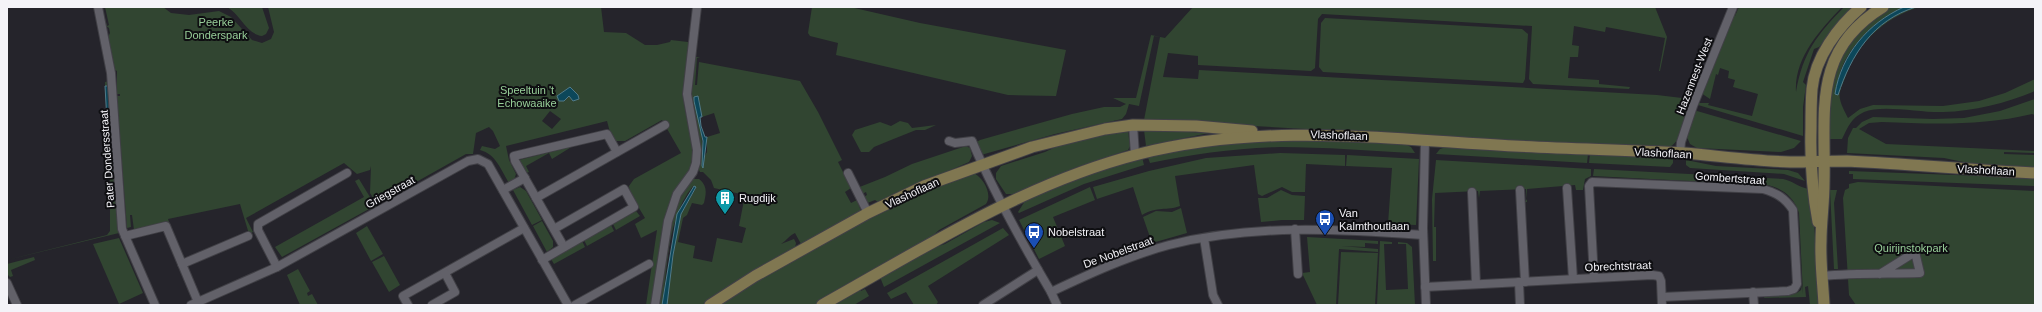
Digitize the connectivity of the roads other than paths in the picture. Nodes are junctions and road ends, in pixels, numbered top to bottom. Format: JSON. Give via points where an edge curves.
{"nodes":[{"id":1,"x":98,"y":7,"type":"edge"},
{"id":2,"x":697,"y":7,"type":"edge"},
{"id":3,"x":1733,"y":7,"type":"edge"},
{"id":4,"x":1861,"y":7,"type":"edge"},
{"id":5,"x":1883,"y":7,"type":"edge"},
{"id":6,"x":665,"y":125,"type":"dead end"},
{"id":7,"x":1133,"y":125,"type":"junction"},
{"id":8,"x":1290,"y":134,"type":"junction"},
{"id":9,"x":1425,"y":140,"type":"junction"},
{"id":10,"x":949,"y":141,"type":"dead end"},
{"id":11,"x":617,"y":152,"type":"junction"},
{"id":12,"x":1680,"y":153,"type":"junction"},
{"id":13,"x":1135,"y":155,"type":"junction"},
{"id":14,"x":1811,"y":161,"type":"junction"},
{"id":15,"x":1824,"y":161,"type":"junction"},
{"id":16,"x":982,"y":164,"type":"junction"},
{"id":17,"x":848,"y":172,"type":"dead end"},
{"id":18,"x":347,"y":173,"type":"dead end"},
{"id":19,"x":2035,"y":173,"type":"edge"},
{"id":20,"x":525,"y":178,"type":"junction"},
{"id":21,"x":1567,"y":188,"type":"dead end"},
{"id":22,"x":503,"y":190,"type":"junction"},
{"id":23,"x":1520,"y":190,"type":"dead end"},
{"id":24,"x":1472,"y":192,"type":"dead end"},
{"id":25,"x":536,"y":198,"type":"junction"},
{"id":26,"x":1003,"y":205,"type":"junction"},
{"id":27,"x":868,"y":213,"type":"junction"},
{"id":28,"x":524,"y":228,"type":"junction"},
{"id":29,"x":554,"y":229,"type":"junction"},
{"id":30,"x":1294,"y":229,"type":"junction"},
{"id":31,"x":1423,"y":235,"type":"junction"},
{"id":32,"x":125,"y":236,"type":"junction"},
{"id":33,"x":248,"y":236,"type":"dead end"},
{"id":34,"x":1204,"y":238,"type":"junction"},
{"id":35,"x":1821,"y":242,"type":"junction"},
{"id":36,"x":564,"y":247,"type":"junction"},
{"id":37,"x":542,"y":260,"type":"junction"},
{"id":38,"x":182,"y":264,"type":"junction"},
{"id":39,"x":649,"y":264,"type":"dead end"},
{"id":40,"x":277,"y":267,"type":"junction"},
{"id":41,"x":1038,"y":270,"type":"junction"},
{"id":42,"x":445,"y":273,"type":"junction"},
{"id":43,"x":1298,"y":274,"type":"dead end"},
{"id":44,"x":1880,"y":274,"type":"junction"},
{"id":45,"x":1822,"y":276,"type":"junction"},
{"id":46,"x":1594,"y":278,"type":"junction"},
{"id":47,"x":1573,"y":279,"type":"junction"},
{"id":48,"x":1522,"y":282,"type":"junction"},
{"id":49,"x":7,"y":283,"type":"edge"},
{"id":50,"x":1476,"y":284,"type":"junction"},
{"id":51,"x":1425,"y":287,"type":"junction"},
{"id":52,"x":1051,"y":292,"type":"junction"},
{"id":53,"x":1753,"y":292,"type":"junction"},
{"id":54,"x":1662,"y":301,"type":"edge"},
{"id":55,"x":195,"y":304,"type":"edge"},
{"id":56,"x":17,"y":305,"type":"edge"},
{"id":57,"x":155,"y":305,"type":"edge"},
{"id":58,"x":408,"y":305,"type":"edge"},
{"id":59,"x":432,"y":305,"type":"edge"},
{"id":60,"x":568,"y":305,"type":"edge"},
{"id":61,"x":575,"y":305,"type":"edge"},
{"id":62,"x":655,"y":305,"type":"edge"},
{"id":63,"x":710,"y":305,"type":"edge"},
{"id":64,"x":822,"y":305,"type":"edge"},
{"id":65,"x":983,"y":305,"type":"edge"},
{"id":66,"x":1058,"y":305,"type":"edge"},
{"id":67,"x":1218,"y":305,"type":"edge"},
{"id":68,"x":1426,"y":305,"type":"edge"},
{"id":69,"x":1520,"y":305,"type":"edge"},
{"id":70,"x":1754,"y":305,"type":"edge"},
{"id":71,"x":1824,"y":305,"type":"edge"}],
"edges":[{"from":1,"to":32,"type":"street","name":"Pater Dondersstraat","via":[[112,73],[122,226]]},
{"from":2,"to":62,"type":"street","via":[[687,94],[697,150],[696,163],[678,194],[668,220]]},
{"from":3,"to":12,"type":"street","name":"Hazennest-West","via":[[1693,106]]},
{"from":4,"to":14,"type":"street","via":[[1844,21],[1831,39],[1812,87]]},
{"from":5,"to":15,"type":"street","via":[[1859,24],[1847,38],[1828,77],[1823,113]]},
{"from":6,"to":11,"type":"street"},
{"from":7,"to":8,"type":"street","name":"Vlashoflaan","via":[[1196,126]]},
{"from":7,"to":13,"type":"street"},
{"from":7,"to":16,"type":"street","name":"Vlashoflaan","via":[[1040,145]]},
{"from":8,"to":9,"type":"street","name":"Vlashoflaan","via":[[1346,134]]},
{"from":8,"to":13,"type":"street","name":"Vlashoflaan","via":[[1216,140]]},
{"from":9,"to":12,"type":"street","name":"Vlashoflaan"},
{"from":9,"to":31,"type":"street"},
{"from":10,"to":16,"type":"street","via":[[972,141]]},
{"from":11,"to":20,"type":"street","via":[[606,134],[514,156]]},
{"from":11,"to":25,"type":"street"},
{"from":12,"to":14,"type":"street","name":"Vlashoflaan","via":[[1788,162]]},
{"from":13,"to":26,"type":"street","name":"Vlashoflaan","via":[[1080,171]]},
{"from":14,"to":15,"type":"street","name":"Vlashoflaan"},
{"from":14,"to":35,"type":"street","via":[[1811,184]]},
{"from":15,"to":19,"type":"street","name":"Vlashoflaan"},
{"from":15,"to":35,"type":"street"},
{"from":16,"to":26,"type":"street"},
{"from":16,"to":27,"type":"street","name":"Vlashoflaan","via":[[924,186]]},
{"from":17,"to":27,"type":"street"},
{"from":18,"to":40,"type":"street","via":[[258,224],[258,230]]},
{"from":20,"to":22,"type":"street"},
{"from":20,"to":25,"type":"street"},
{"from":21,"to":47,"type":"street","name":"Obrechtstraat"},
{"from":22,"to":28,"type":"street","name":"Griegstraat"},
{"from":22,"to":40,"type":"street","name":"Griegstraat","via":[[488,164],[478,159],[468,160]]},
{"from":23,"to":48,"type":"street"},
{"from":24,"to":50,"type":"street"},
{"from":25,"to":29,"type":"street"},
{"from":26,"to":41,"type":"street"},
{"from":26,"to":64,"type":"street","name":"Vlashoflaan"},
{"from":27,"to":63,"type":"street","name":"Vlashoflaan","via":[[755,276]]},
{"from":28,"to":37,"type":"street","name":"Griegstraat"},
{"from":28,"to":42,"type":"street"},
{"from":29,"to":36,"type":"street"},
{"from":29,"to":36,"type":"street","via":[[624,189],[634,207]]},
{"from":30,"to":31,"type":"street","name":"De Nobelstraat"},
{"from":30,"to":34,"type":"street","name":"De Nobelstraat"},
{"from":30,"to":43,"type":"street"},
{"from":31,"to":51,"type":"street"},
{"from":32,"to":38,"type":"street","name":"Griegstraat","via":[[166,226]]},
{"from":32,"to":57,"type":"street","name":"Pater Dondersstraat"},
{"from":33,"to":38,"type":"street"},
{"from":34,"to":52,"type":"street","name":"De Nobelstraat","via":[[1169,245],[1129,258]]},
{"from":34,"to":67,"type":"street","via":[[1213,295]]},
{"from":35,"to":45,"type":"street"},
{"from":36,"to":37,"type":"street"},
{"from":37,"to":60,"type":"street","name":"Griegstraat"},
{"from":38,"to":55,"type":"street","name":"Griegstraat"},
{"from":39,"to":61,"type":"street"},
{"from":40,"to":55,"type":"street","name":"Griegstraat"},
{"from":41,"to":52,"type":"street"},
{"from":41,"to":65,"type":"street"},
{"from":42,"to":58,"type":"street","via":[[403,296]]},
{"from":42,"to":59,"type":"street","via":[[455,292]]},
{"from":44,"to":44,"type":"street","via":[[1920,273],[1915,252],[1909,256]]},
{"from":44,"to":45,"type":"street"},
{"from":45,"to":71,"type":"street"},
{"from":46,"to":47,"type":"street","name":"Obrechtstraat"},
{"from":46,"to":53,"type":"street","name":"Gombertstraat","via":[[1589,186],[1592,182],[1763,189],[1780,195],[1793,210],[1797,284],[1794,289],[1788,291]]},
{"from":46,"to":54,"type":"street","name":"Obrechtstraat","via":[[1659,276]]},
{"from":47,"to":48,"type":"street","name":"Obrechtstraat"},
{"from":48,"to":50,"type":"street","name":"Obrechtstraat"},
{"from":48,"to":69,"type":"street"},
{"from":49,"to":56,"type":"street"},
{"from":50,"to":51,"type":"street","name":"Obrechtstraat"},
{"from":51,"to":68,"type":"street"},
{"from":52,"to":66,"type":"street"},
{"from":53,"to":54,"type":"street","name":"Gombertstraat"},
{"from":53,"to":70,"type":"street"}]}
